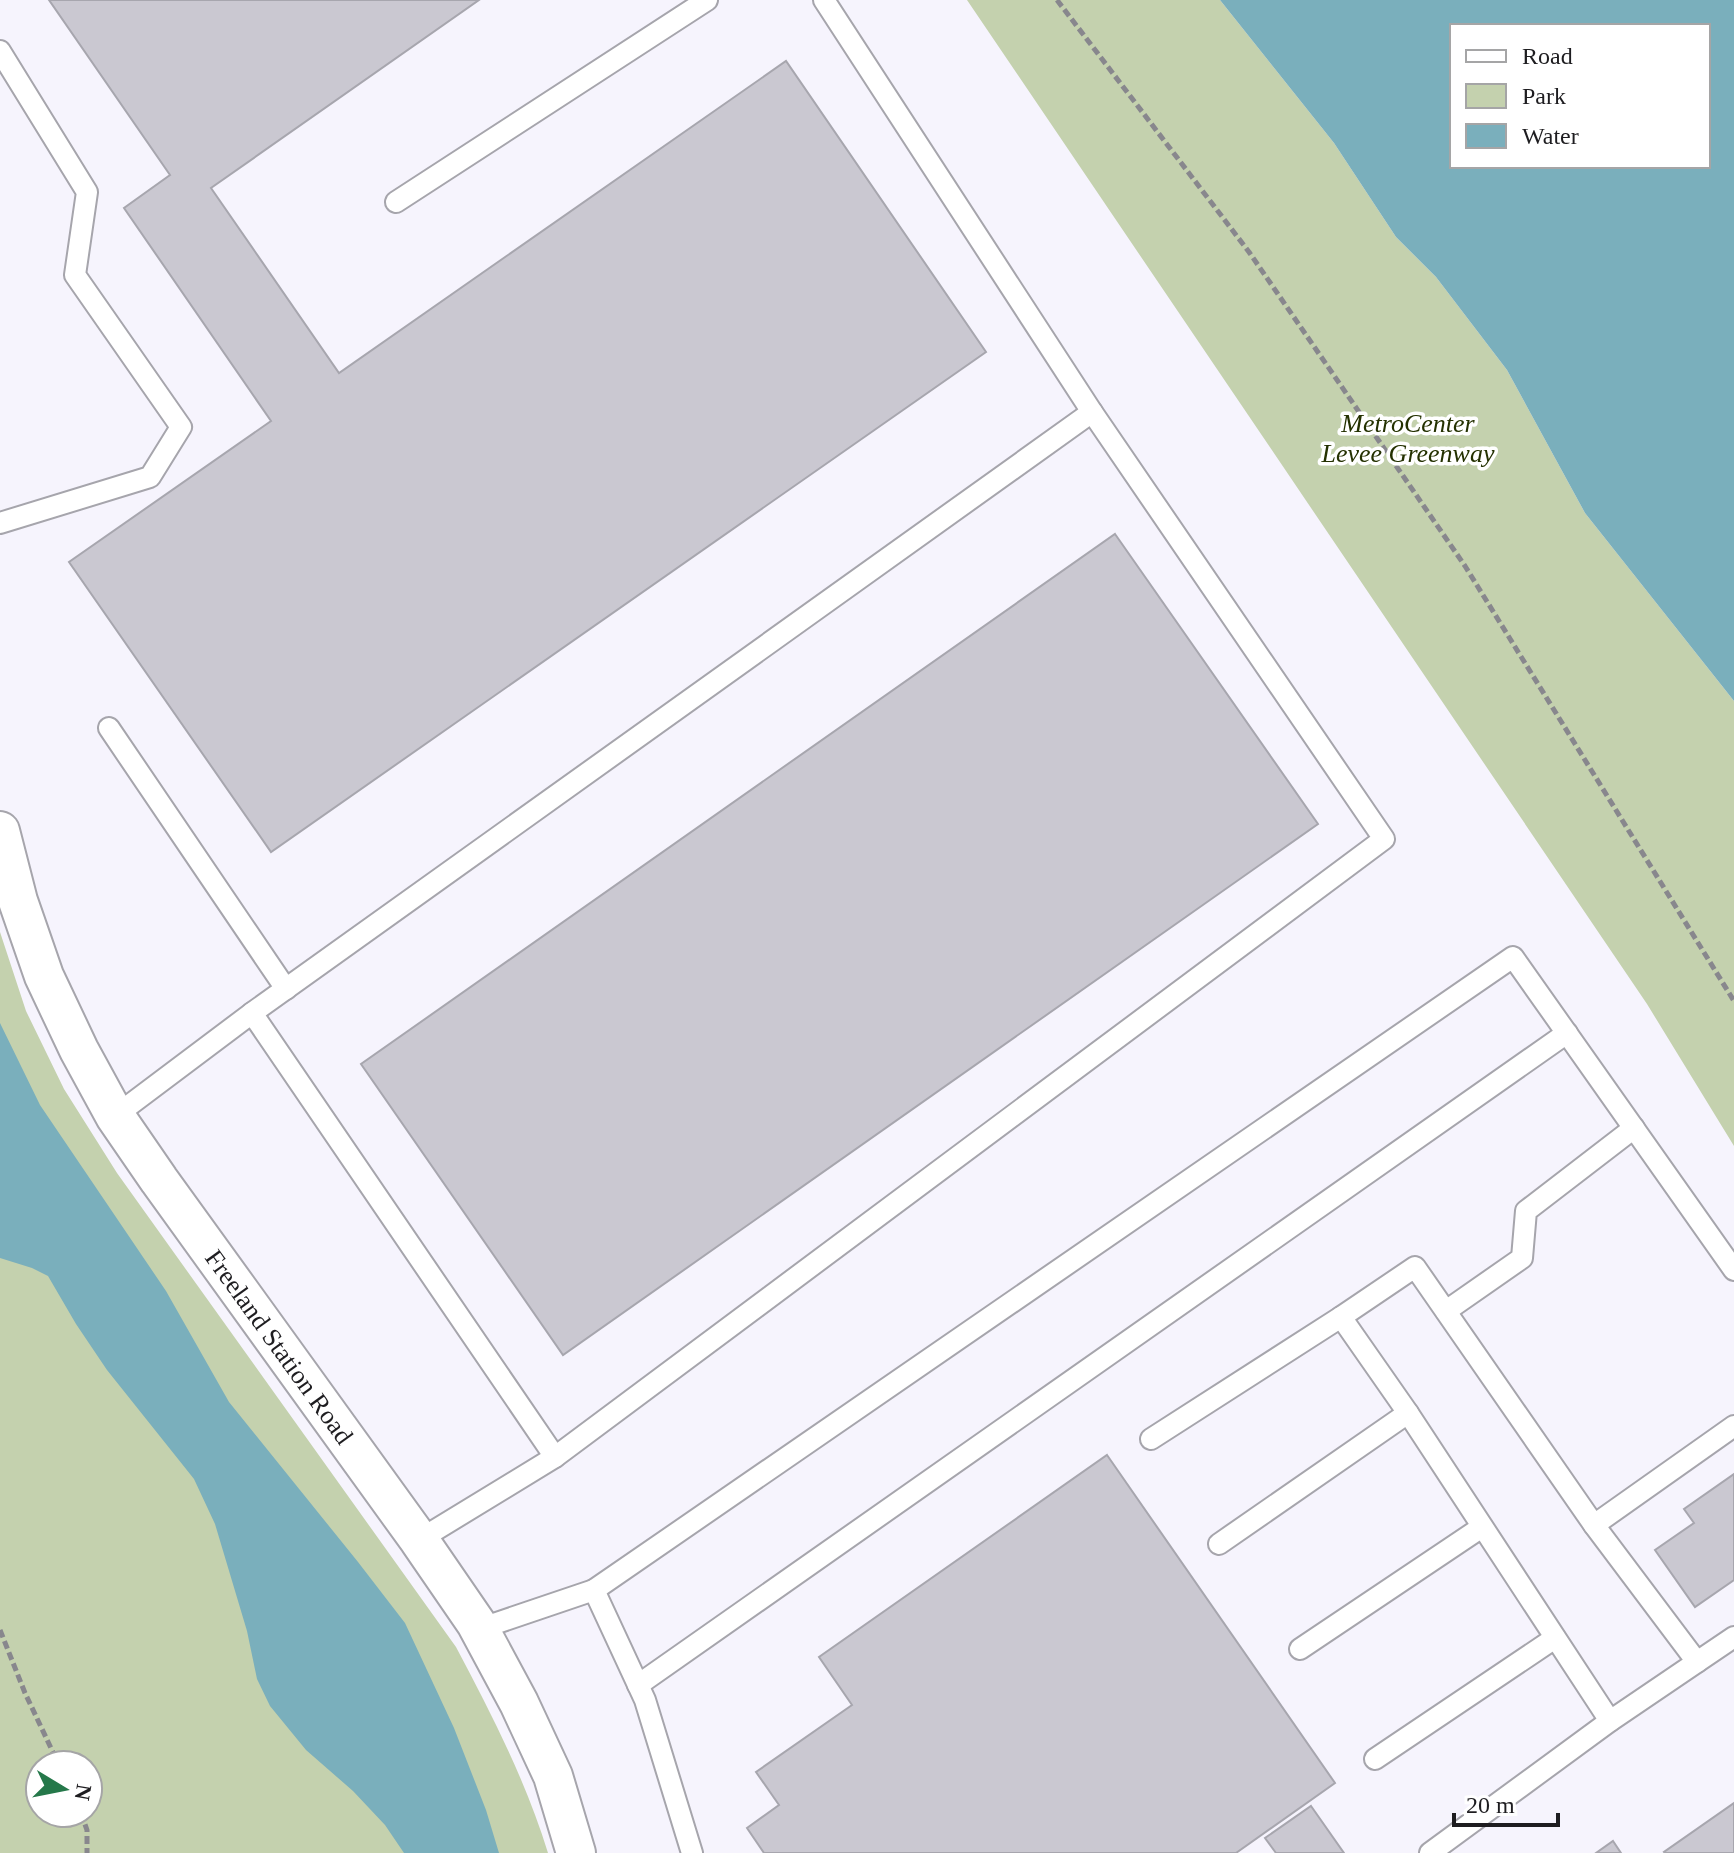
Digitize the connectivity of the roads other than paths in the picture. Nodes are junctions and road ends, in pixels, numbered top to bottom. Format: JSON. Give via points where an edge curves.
{"nodes":[{"id":1,"x":707,"y":0,"type":"edge"},
{"id":2,"x":824,"y":0,"type":"edge"},
{"id":3,"x":0,"y":51,"type":"edge"},
{"id":4,"x":396,"y":202,"type":"dead end"},
{"id":5,"x":1092,"y":412,"type":"junction"},
{"id":6,"x":0,"y":523,"type":"edge"},
{"id":7,"x":109,"y":728,"type":"dead end"},
{"id":8,"x":0,"y":831,"type":"edge"},
{"id":9,"x":286,"y":989,"type":"junction"},
{"id":10,"x":252,"y":1013,"type":"junction"},
{"id":11,"x":1567,"y":1033,"type":"junction"},
{"id":12,"x":115,"y":1116,"type":"junction"},
{"id":13,"x":1634,"y":1128,"type":"junction"},
{"id":14,"x":1734,"y":1270,"type":"edge"},
{"id":15,"x":1446,"y":1311,"type":"junction"},
{"id":16,"x":1341,"y":1317,"type":"junction"},
{"id":17,"x":1408,"y":1413,"type":"junction"},
{"id":18,"x":1734,"y":1426,"type":"edge"},
{"id":19,"x":1151,"y":1439,"type":"dead end"},
{"id":20,"x":555,"y":1457,"type":"junction"},
{"id":21,"x":1594,"y":1525,"type":"junction"},
{"id":22,"x":1482,"y":1527,"type":"junction"},
{"id":23,"x":419,"y":1540,"type":"junction"},
{"id":24,"x":1219,"y":1544,"type":"dead end"},
{"id":25,"x":594,"y":1590,"type":"junction"},
{"id":26,"x":479,"y":1629,"type":"junction"},
{"id":27,"x":1734,"y":1637,"type":"edge"},
{"id":28,"x":1555,"y":1638,"type":"junction"},
{"id":29,"x":1300,"y":1649,"type":"dead end"},
{"id":30,"x":1697,"y":1662,"type":"junction"},
{"id":31,"x":638,"y":1685,"type":"junction"},
{"id":32,"x":1610,"y":1721,"type":"junction"},
{"id":33,"x":1375,"y":1759,"type":"dead end"},
{"id":34,"x":576,"y":1853,"type":"edge"},
{"id":35,"x":692,"y":1853,"type":"edge"},
{"id":36,"x":1430,"y":1853,"type":"edge"}],
"edges":[{"from":1,"to":4,"type":"lane"},
{"from":2,"to":5,"type":"lane"},
{"from":3,"to":6,"type":"lane","via":[[87,192],[75,275],[181,427],[150,477]]},
{"from":5,"to":9,"type":"lane"},
{"from":5,"to":20,"type":"lane","via":[[1384,839]]},
{"from":7,"to":9,"type":"lane"},
{"from":8,"to":12,"type":"street","name":"Freeland Station Road","via":[[44,976]]},
{"from":9,"to":10,"type":"lane"},
{"from":10,"to":12,"type":"lane"},
{"from":10,"to":20,"type":"lane"},
{"from":11,"to":13,"type":"lane"},
{"from":11,"to":25,"type":"lane","via":[[1513,957]]},
{"from":11,"to":31,"type":"lane"},
{"from":12,"to":23,"type":"street","name":"Freeland Station Road"},
{"from":13,"to":14,"type":"lane"},
{"from":13,"to":15,"type":"lane","via":[[1526,1211],[1522,1258]]},
{"from":15,"to":16,"type":"lane","via":[[1415,1267]]},
{"from":15,"to":21,"type":"lane"},
{"from":16,"to":17,"type":"lane"},
{"from":16,"to":19,"type":"lane"},
{"from":17,"to":22,"type":"lane"},
{"from":17,"to":24,"type":"lane"},
{"from":18,"to":21,"type":"lane"},
{"from":20,"to":23,"type":"lane"},
{"from":21,"to":30,"type":"lane"},
{"from":22,"to":28,"type":"lane"},
{"from":22,"to":29,"type":"lane"},
{"from":23,"to":26,"type":"street","name":"Freeland Station Road"},
{"from":25,"to":26,"type":"lane"},
{"from":25,"to":31,"type":"lane"},
{"from":26,"to":34,"type":"street","name":"Freeland Station Road","via":[[553,1776]]},
{"from":27,"to":30,"type":"lane"},
{"from":28,"to":32,"type":"lane"},
{"from":28,"to":33,"type":"lane"},
{"from":30,"to":32,"type":"lane"},
{"from":31,"to":35,"type":"lane"},
{"from":32,"to":36,"type":"lane"}]}
